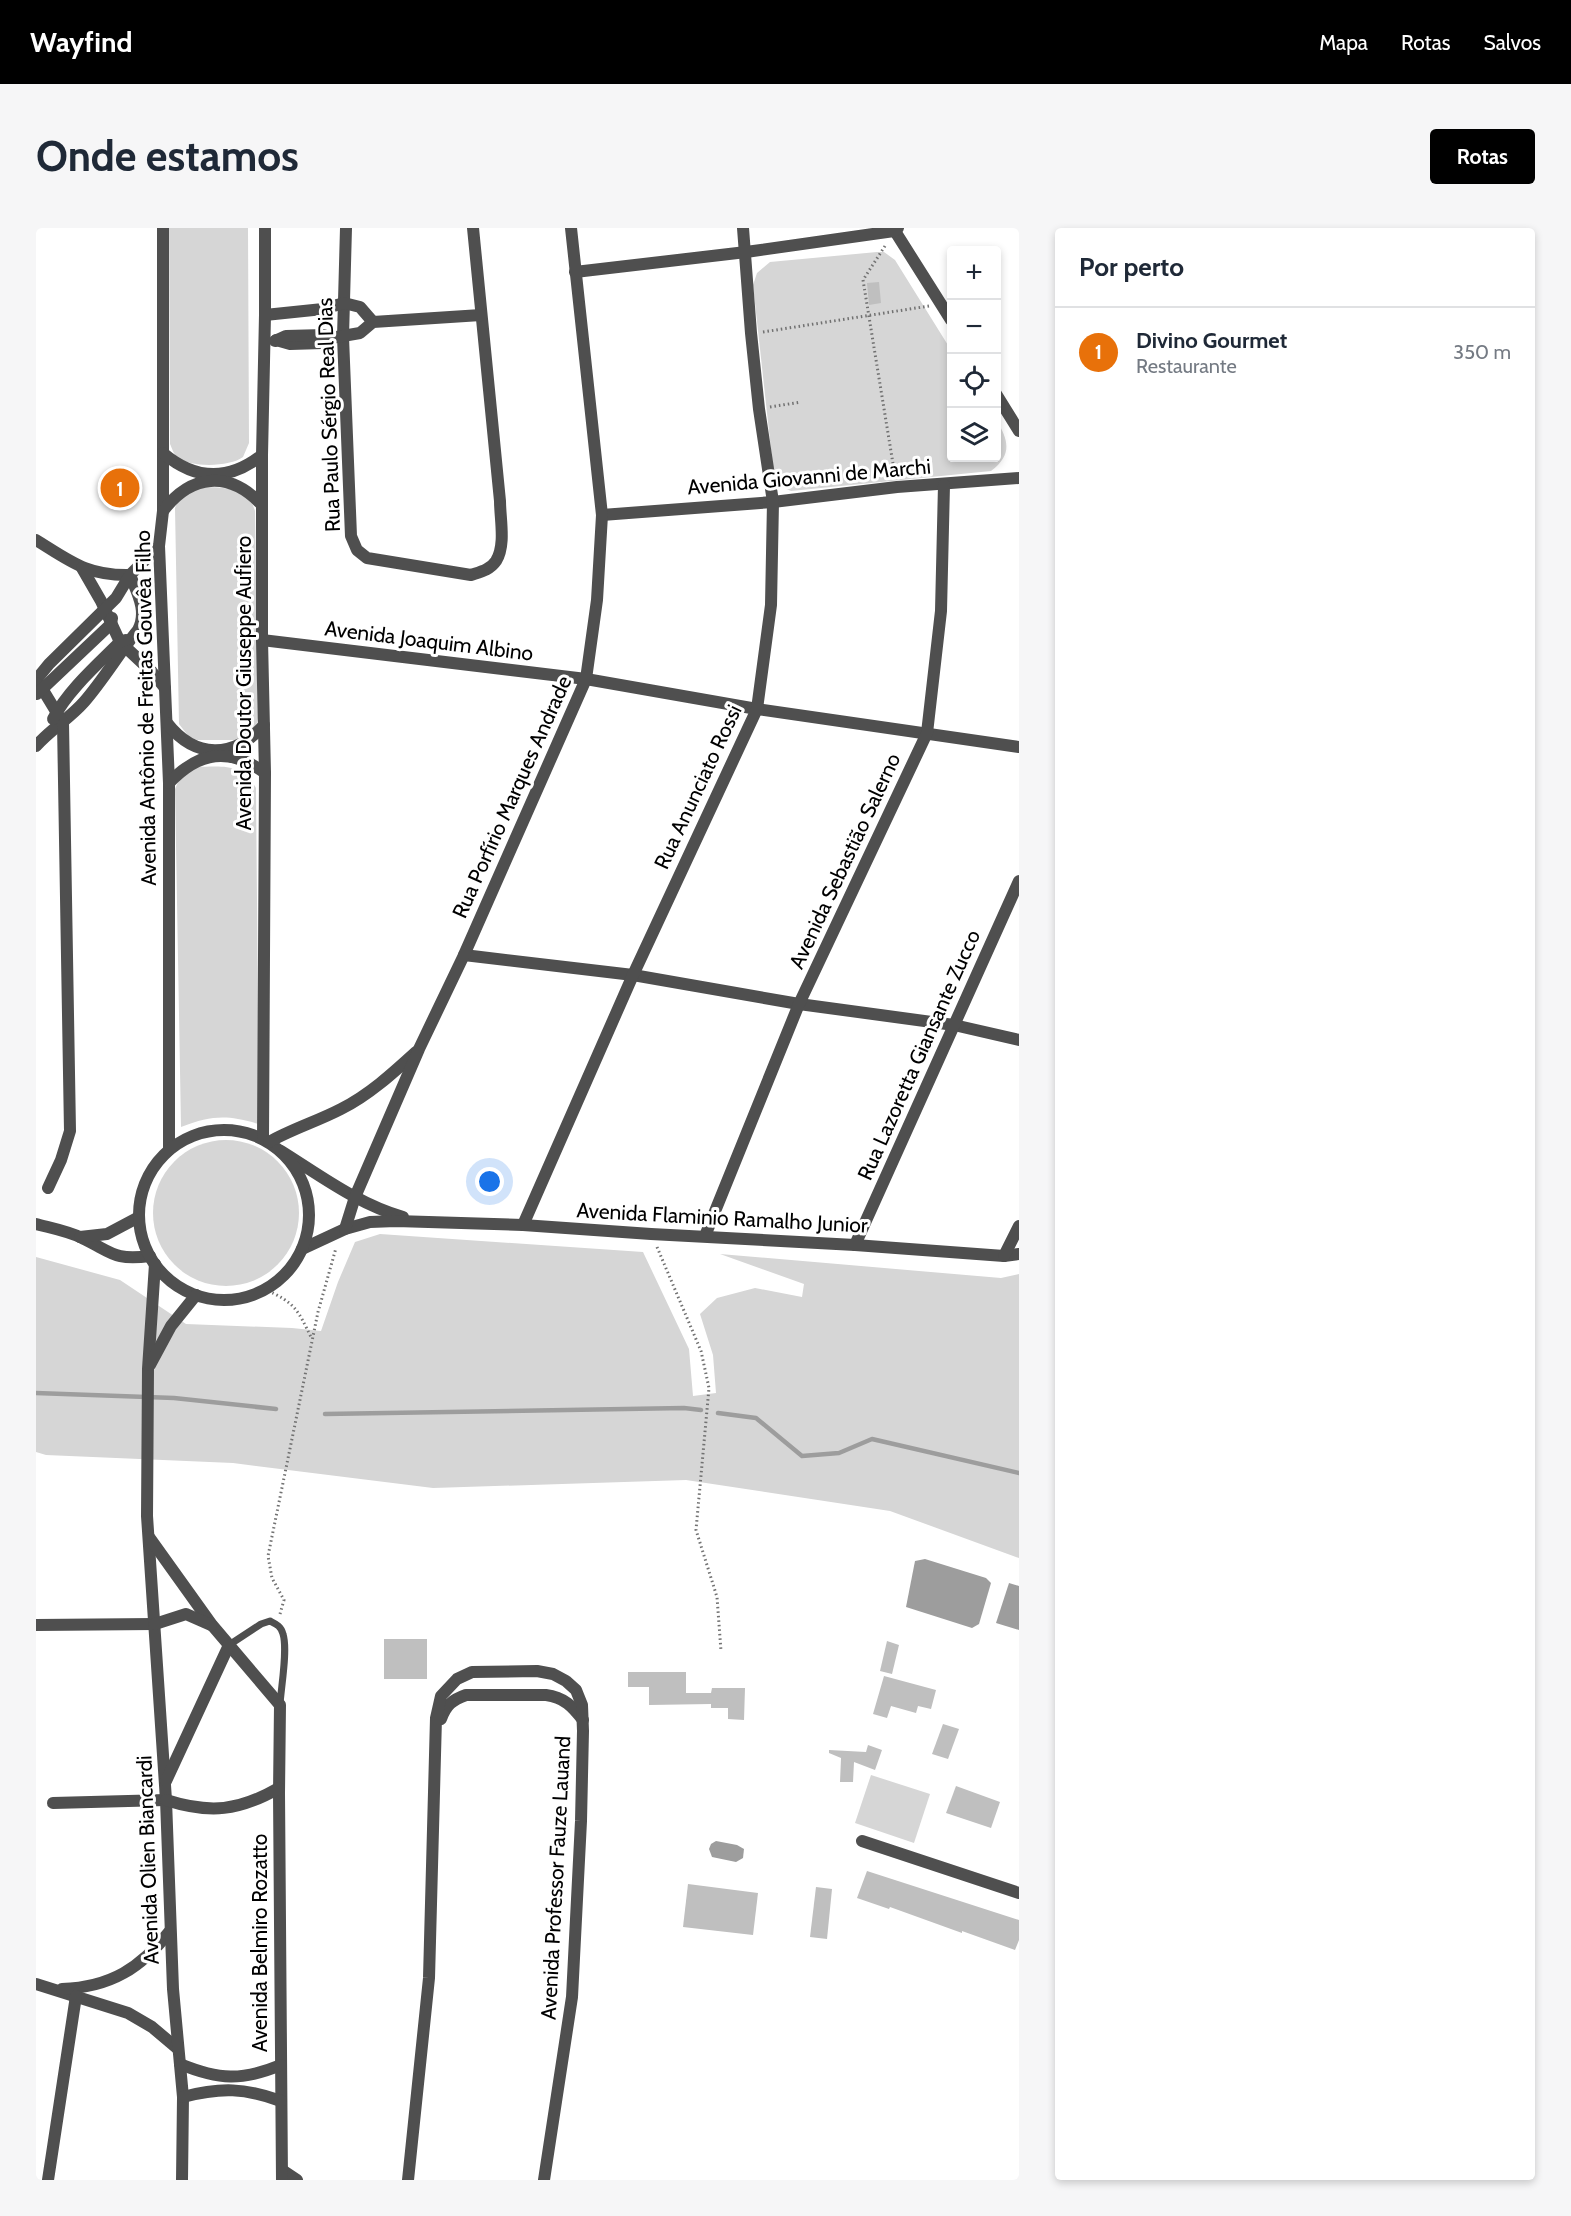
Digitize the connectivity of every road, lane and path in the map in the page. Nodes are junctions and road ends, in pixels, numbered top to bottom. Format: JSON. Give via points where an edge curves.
{"nodes":[{"id":1,"x":163,"y":228,"type":"edge"},
{"id":2,"x":265,"y":228,"type":"edge"},
{"id":3,"x":346,"y":228,"type":"edge"},
{"id":4,"x":473,"y":228,"type":"edge"},
{"id":5,"x":571,"y":228,"type":"edge"},
{"id":6,"x":743,"y":228,"type":"edge"},
{"id":7,"x":895,"y":229,"type":"edge"},
{"id":8,"x":746,"y":252,"type":"junction"},
{"id":9,"x":575,"y":272,"type":"junction"},
{"id":10,"x":344,"y":303,"type":"junction"},
{"id":11,"x":942,"y":304,"type":"junction"},
{"id":12,"x":947,"y":313,"type":"edge"},
{"id":13,"x":265,"y":315,"type":"junction"},
{"id":14,"x":481,"y":315,"type":"junction"},
{"id":15,"x":868,"y":316,"type":"junction"},
{"id":16,"x":373,"y":322,"type":"junction"},
{"id":17,"x":751,"y":333,"type":"junction"},
{"id":18,"x":337,"y":338,"type":"junction"},
{"id":19,"x":270,"y":341,"type":"junction"},
{"id":20,"x":801,"y":402,"type":"dead end"},
{"id":21,"x":1001,"y":402,"type":"edge"},
{"id":22,"x":759,"y":409,"type":"junction"},
{"id":23,"x":1019,"y":431,"type":"edge"},
{"id":24,"x":163,"y":453,"type":"junction"},
{"id":25,"x":262,"y":455,"type":"junction"},
{"id":26,"x":1019,"y":478,"type":"edge"},
{"id":27,"x":944,"y":485,"type":"junction"},
{"id":28,"x":897,"y":487,"type":"junction"},
{"id":29,"x":773,"y":502,"type":"junction"},
{"id":30,"x":262,"y":505,"type":"junction"},
{"id":31,"x":163,"y":511,"type":"junction"},
{"id":32,"x":602,"y":515,"type":"junction"},
{"id":33,"x":36,"y":540,"type":"edge"},
{"id":34,"x":159,"y":546,"type":"junction"},
{"id":35,"x":82,"y":568,"type":"junction"},
{"id":36,"x":130,"y":575,"type":"junction"},
{"id":37,"x":116,"y":598,"type":"junction"},
{"id":38,"x":104,"y":609,"type":"junction"},
{"id":39,"x":111,"y":624,"type":"junction"},
{"id":40,"x":262,"y":640,"type":"junction"},
{"id":41,"x":123,"y":645,"type":"junction"},
{"id":42,"x":586,"y":679,"type":"junction"},
{"id":43,"x":38,"y":687,"type":"edge"},
{"id":44,"x":165,"y":688,"type":"junction"},
{"id":45,"x":757,"y":709,"type":"junction"},
{"id":46,"x":59,"y":718,"type":"junction"},
{"id":47,"x":167,"y":723,"type":"junction"},
{"id":48,"x":264,"y":725,"type":"junction"},
{"id":49,"x":927,"y":733,"type":"junction"},
{"id":50,"x":39,"y":742,"type":"edge"},
{"id":51,"x":1019,"y":747,"type":"edge"},
{"id":52,"x":265,"y":773,"type":"junction"},
{"id":53,"x":169,"y":783,"type":"junction"},
{"id":54,"x":1019,"y":880,"type":"edge"},
{"id":55,"x":464,"y":955,"type":"junction"},
{"id":56,"x":633,"y":975,"type":"junction"},
{"id":57,"x":799,"y":1004,"type":"junction"},
{"id":58,"x":954,"y":1025,"type":"junction"},
{"id":59,"x":1019,"y":1040,"type":"edge"},
{"id":60,"x":419,"y":1049,"type":"junction"},
{"id":61,"x":266,"y":1140,"type":"junction"},
{"id":62,"x":169,"y":1150,"type":"junction"},
{"id":63,"x":281,"y":1151,"type":"junction"},
{"id":64,"x":48,"y":1188,"type":"dead end"},
{"id":65,"x":355,"y":1197,"type":"junction"},
{"id":66,"x":139,"y":1217,"type":"junction"},
{"id":67,"x":422,"y":1223,"type":"junction"},
{"id":68,"x":36,"y":1224,"type":"edge"},
{"id":69,"x":523,"y":1225,"type":"junction"},
{"id":70,"x":1019,"y":1226,"type":"edge"},
{"id":71,"x":345,"y":1229,"type":"junction"},
{"id":72,"x":651,"y":1234,"type":"junction"},
{"id":73,"x":705,"y":1236,"type":"junction"},
{"id":74,"x":80,"y":1237,"type":"junction"},
{"id":75,"x":855,"y":1245,"type":"junction"},
{"id":76,"x":302,"y":1249,"type":"junction"},
{"id":77,"x":1019,"y":1254,"type":"edge"},
{"id":78,"x":1004,"y":1256,"type":"junction"},
{"id":79,"x":152,"y":1260,"type":"junction"},
{"id":80,"x":264,"y":1289,"type":"junction"},
{"id":81,"x":196,"y":1295,"type":"junction"},
{"id":82,"x":312,"y":1339,"type":"junction"},
{"id":83,"x":148,"y":1372,"type":"junction"},
{"id":84,"x":149,"y":1538,"type":"junction"},
{"id":85,"x":155,"y":1624,"type":"junction"},
{"id":86,"x":278,"y":1624,"type":"junction"},
{"id":87,"x":36,"y":1625,"type":"edge"},
{"id":88,"x":212,"y":1625,"type":"junction"},
{"id":89,"x":229,"y":1645,"type":"junction"},
{"id":90,"x":721,"y":1651,"type":"dead end"},
{"id":91,"x":280,"y":1705,"type":"junction"},
{"id":92,"x":584,"y":1720,"type":"junction"},
{"id":93,"x":435,"y":1731,"type":"junction"},
{"id":94,"x":165,"y":1782,"type":"junction"},
{"id":95,"x":279,"y":1788,"type":"junction"},
{"id":96,"x":166,"y":1800,"type":"junction"},
{"id":97,"x":52,"y":1803,"type":"dead end"},
{"id":98,"x":862,"y":1841,"type":"dead end"},
{"id":99,"x":1019,"y":1893,"type":"edge"},
{"id":100,"x":170,"y":1930,"type":"junction"},
{"id":101,"x":36,"y":1984,"type":"edge"},
{"id":102,"x":52,"y":1989,"type":"junction"},
{"id":103,"x":76,"y":1996,"type":"junction"},
{"id":104,"x":178,"y":2049,"type":"junction"},
{"id":105,"x":180,"y":2064,"type":"junction"},
{"id":106,"x":281,"y":2065,"type":"junction"},
{"id":107,"x":183,"y":2097,"type":"junction"},
{"id":108,"x":281,"y":2101,"type":"junction"},
{"id":109,"x":282,"y":2175,"type":"edge"},
{"id":110,"x":48,"y":2180,"type":"edge"},
{"id":111,"x":182,"y":2180,"type":"edge"},
{"id":112,"x":297,"y":2180,"type":"edge"},
{"id":113,"x":408,"y":2180,"type":"edge"},
{"id":114,"x":544,"y":2180,"type":"edge"}],
"edges":[{"from":1,"to":24,"type":"street","name":"Avenida Antônio de Freitas Gouvêa Filho"},
{"from":2,"to":13,"type":"street","name":"Avenida Doutor Giuseppe Aufiero"},
{"from":3,"to":10,"type":"street","name":"Rua Paulo Sérgio Real Dias"},
{"from":4,"to":14,"type":"street","name":"Rua Paulo Sérgio Real Dias"},
{"from":5,"to":9,"type":"street","name":"Rua Porfírio Marques Andrade"},
{"from":6,"to":8,"type":"street","name":"Rua Anunciato Rossi"},
{"from":7,"to":8,"type":"street"},
{"from":7,"to":11,"type":"street"},
{"from":7,"to":15,"type":"path","via":[[863,280]]},
{"from":8,"to":9,"type":"street"},
{"from":8,"to":17,"type":"street","name":"Rua Anunciato Rossi"},
{"from":9,"to":32,"type":"street","name":"Rua Porfírio Marques Andrade"},
{"from":10,"to":13,"type":"street"},
{"from":10,"to":16,"type":"street","via":[[360,307]]},
{"from":10,"to":18,"type":"street","name":"Rua Paulo Sérgio Real Dias"},
{"from":11,"to":12,"type":"street"},
{"from":11,"to":15,"type":"path"},
{"from":13,"to":19,"type":"street","name":"Avenida Doutor Giuseppe Aufiero"},
{"from":14,"to":16,"type":"street"},
{"from":14,"to":18,"type":"street","name":"Rua Paulo Sérgio Real Dias","via":[[501,541],[496,561],[471,575],[368,558],[357,550],[351,536]]},
{"from":15,"to":17,"type":"path"},
{"from":15,"to":28,"type":"path"},
{"from":16,"to":18,"type":"street","via":[[360,333]]},
{"from":17,"to":22,"type":"street","name":"Rua Anunciato Rossi"},
{"from":18,"to":19,"type":"street","via":[[286,336]]},
{"from":19,"to":25,"type":"street","name":"Avenida Doutor Giuseppe Aufiero"},
{"from":20,"to":22,"type":"path"},
{"from":21,"to":23,"type":"street"},
{"from":22,"to":29,"type":"street","name":"Rua Anunciato Rossi"},
{"from":24,"to":25,"type":"street","via":[[189,470],[220,475],[243,468]]},
{"from":24,"to":31,"type":"street","name":"Avenida Antônio de Freitas Gouvêa Filho"},
{"from":25,"to":30,"type":"street","name":"Avenida Doutor Giuseppe Aufiero"},
{"from":26,"to":27,"type":"street","name":"Avenida Giovanni de Marchi"},
{"from":27,"to":28,"type":"street","name":"Avenida Giovanni de Marchi"},
{"from":27,"to":49,"type":"street","name":"Avenida Sebastião Salerno","via":[[941,611]]},
{"from":28,"to":29,"type":"street","name":"Avenida Giovanni de Marchi"},
{"from":29,"to":32,"type":"street","name":"Avenida Giovanni de Marchi"},
{"from":29,"to":45,"type":"street","name":"Rua Anunciato Rossi","via":[[771,605]]},
{"from":30,"to":31,"type":"street","via":[[251,492],[236,484],[211,481],[187,488]]},
{"from":30,"to":40,"type":"street","name":"Avenida Doutor Giuseppe Aufiero"},
{"from":31,"to":34,"type":"street","name":"Avenida Antônio de Freitas Gouvêa Filho"},
{"from":32,"to":42,"type":"street","name":"Rua Porfírio Marques Andrade","via":[[597,600]]},
{"from":33,"to":35,"type":"street"},
{"from":34,"to":36,"type":"street"},
{"from":34,"to":44,"type":"street","name":"Avenida Antônio de Freitas Gouvêa Filho"},
{"from":35,"to":36,"type":"street"},
{"from":35,"to":38,"type":"street"},
{"from":36,"to":37,"type":"street"},
{"from":36,"to":41,"type":"street","via":[[142,609],[142,622]]},
{"from":37,"to":38,"type":"street"},
{"from":37,"to":39,"type":"street"},
{"from":38,"to":39,"type":"street"},
{"from":38,"to":43,"type":"street","via":[[49,664]]},
{"from":39,"to":41,"type":"street"},
{"from":39,"to":43,"type":"street"},
{"from":40,"to":42,"type":"street","name":"Avenida Joaquim Albino"},
{"from":40,"to":48,"type":"street","name":"Avenida Doutor Giuseppe Aufiero"},
{"from":41,"to":44,"type":"street"},
{"from":41,"to":46,"type":"street","via":[[84,702]]},
{"from":42,"to":45,"type":"street","name":"Avenida Joaquim Albino"},
{"from":42,"to":55,"type":"street","name":"Rua Porfírio Marques Andrade"},
{"from":43,"to":46,"type":"street"},
{"from":44,"to":47,"type":"street","name":"Avenida Antônio de Freitas Gouvêa Filho"},
{"from":45,"to":49,"type":"street","name":"Avenida Joaquim Albino"},
{"from":45,"to":56,"type":"street","name":"Rua Anunciato Rossi"},
{"from":46,"to":50,"type":"street"},
{"from":46,"to":64,"type":"street","via":[[70,1131]]},
{"from":47,"to":48,"type":"street","via":[[187,743],[214,750],[242,744]]},
{"from":47,"to":53,"type":"street","name":"Avenida Antônio de Freitas Gouvêa Filho"},
{"from":48,"to":52,"type":"street","name":"Avenida Doutor Giuseppe Aufiero"},
{"from":49,"to":51,"type":"street","name":"Avenida Joaquim Albino"},
{"from":49,"to":57,"type":"street","name":"Avenida Sebastião Salerno"},
{"from":52,"to":53,"type":"street","via":[[242,759],[215,756],[197,760]]},
{"from":52,"to":61,"type":"street","name":"Avenida Doutor Giuseppe Aufiero"},
{"from":53,"to":62,"type":"street","name":"Avenida Antônio de Freitas Gouvêa Filho"},
{"from":54,"to":58,"type":"street","name":"Rua Lazoretta Giansante Zucco"},
{"from":55,"to":56,"type":"street"},
{"from":55,"to":60,"type":"street","name":"Rua Porfírio Marques Andrade"},
{"from":56,"to":57,"type":"street"},
{"from":56,"to":69,"type":"street","name":"Rua Anunciato Rossi"},
{"from":57,"to":58,"type":"street"},
{"from":57,"to":73,"type":"street","name":"Avenida Sebastião Salerno"},
{"from":58,"to":59,"type":"street"},
{"from":58,"to":75,"type":"street","name":"Rua Lazoretta Giansante Zucco"},
{"from":60,"to":61,"type":"street","name":"Rua Porfírio Marques Andrade","via":[[342,1109]]},
{"from":60,"to":65,"type":"street","name":"Rua Porfírio Marques Andrade"},
{"from":61,"to":62,"type":"street","via":[[240,1131],[214,1130],[190,1137]]},
{"from":61,"to":63,"type":"street"},
{"from":62,"to":66,"type":"street","via":[[152,1169],[142,1192]]},
{"from":63,"to":65,"type":"street","name":"Avenida Flaminio Ramalho Junior"},
{"from":63,"to":76,"type":"street","via":[[293,1164],[308,1197],[307,1232]]},
{"from":65,"to":67,"type":"street","name":"Avenida Flaminio Ramalho Junior","via":[[380,1210]]},
{"from":65,"to":71,"type":"street","name":"Rua Porfírio Marques Andrade"},
{"from":66,"to":74,"type":"street","via":[[107,1234]]},
{"from":66,"to":79,"type":"street"},
{"from":67,"to":69,"type":"street","name":"Avenida Flaminio Ramalho Junior"},
{"from":67,"to":71,"type":"street","name":"Avenida Flaminio Ramalho Junior","via":[[379,1222]]},
{"from":68,"to":74,"type":"street"},
{"from":69,"to":72,"type":"street","name":"Avenida Flaminio Ramalho Junior"},
{"from":70,"to":78,"type":"street"},
{"from":71,"to":76,"type":"street","name":"Avenida Flaminio Ramalho Junior"},
{"from":71,"to":82,"type":"path","via":[[334,1255]]},
{"from":72,"to":73,"type":"street","name":"Avenida Flaminio Ramalho Junior"},
{"from":72,"to":90,"type":"path","via":[[701,1351],[709,1388],[696,1530],[717,1597]]},
{"from":73,"to":75,"type":"street","name":"Avenida Flaminio Ramalho Junior"},
{"from":74,"to":79,"type":"street","via":[[113,1255]]},
{"from":75,"to":78,"type":"street","name":"Avenida Flaminio Ramalho Junior"},
{"from":76,"to":80,"type":"street","via":[[286,1272]]},
{"from":77,"to":78,"type":"street","name":"Avenida Flaminio Ramalho Junior"},
{"from":79,"to":81,"type":"street","via":[[173,1282]]},
{"from":79,"to":83,"type":"street","name":"Avenida Olien Biancardi"},
{"from":80,"to":81,"type":"street","via":[[238,1298]]},
{"from":80,"to":82,"type":"path","via":[[297,1308]]},
{"from":81,"to":83,"type":"street","name":"Avenida Olien Biancardi","via":[[171,1326]]},
{"from":82,"to":86,"type":"path","via":[[268,1556],[272,1578],[284,1600]]},
{"from":83,"to":84,"type":"street","name":"Avenida Olien Biancardi"},
{"from":84,"to":85,"type":"street","name":"Avenida Olien Biancardi"},
{"from":84,"to":88,"type":"street"},
{"from":85,"to":87,"type":"street"},
{"from":85,"to":88,"type":"street","via":[[186,1614]]},
{"from":85,"to":94,"type":"street","name":"Avenida Olien Biancardi"},
{"from":86,"to":89,"type":"lane","via":[[261,1624]]},
{"from":86,"to":91,"type":"lane","via":[[284,1644]]},
{"from":88,"to":89,"type":"street"},
{"from":89,"to":91,"type":"street"},
{"from":89,"to":94,"type":"street"},
{"from":91,"to":95,"type":"street","name":"Avenida Belmiro Rozatto"},
{"from":92,"to":93,"type":"street","via":[[556,1696],[466,1695],[446,1706]]},
{"from":92,"to":93,"type":"street","name":"Avenida Professor Fauze Lauand","via":[[576,1690],[553,1674],[472,1672],[457,1679],[441,1696]]},
{"from":92,"to":114,"type":"street","name":"Avenida Professor Fauze Lauand","via":[[572,1997]]},
{"from":93,"to":113,"type":"street","name":"Avenida Professor Fauze Lauand","via":[[429,1978]]},
{"from":94,"to":96,"type":"street","name":"Avenida Olien Biancardi"},
{"from":95,"to":96,"type":"street","via":[[258,1800],[212,1810]]},
{"from":95,"to":106,"type":"street","name":"Avenida Belmiro Rozatto"},
{"from":96,"to":97,"type":"street"},
{"from":96,"to":100,"type":"street","name":"Avenida Olien Biancardi"},
{"from":98,"to":99,"type":"street"},
{"from":100,"to":102,"type":"street","via":[[156,1949],[120,1976],[98,1984]]},
{"from":100,"to":104,"type":"street","name":"Avenida Olien Biancardi"},
{"from":101,"to":102,"type":"street"},
{"from":102,"to":103,"type":"street"},
{"from":103,"to":104,"type":"street","via":[[128,2013]]},
{"from":103,"to":110,"type":"street"},
{"from":104,"to":105,"type":"street","name":"Avenida Olien Biancardi"},
{"from":105,"to":106,"type":"street","via":[[204,2074],[230,2078],[256,2075]]},
{"from":105,"to":107,"type":"street","name":"Avenida Olien Biancardi"},
{"from":106,"to":108,"type":"street","name":"Avenida Belmiro Rozatto"},
{"from":107,"to":108,"type":"street","via":[[233,2089]]},
{"from":107,"to":111,"type":"street","name":"Avenida Olien Biancardi"},
{"from":108,"to":109,"type":"street","name":"Avenida Belmiro Rozatto"},
{"from":109,"to":112,"type":"street"}]}
